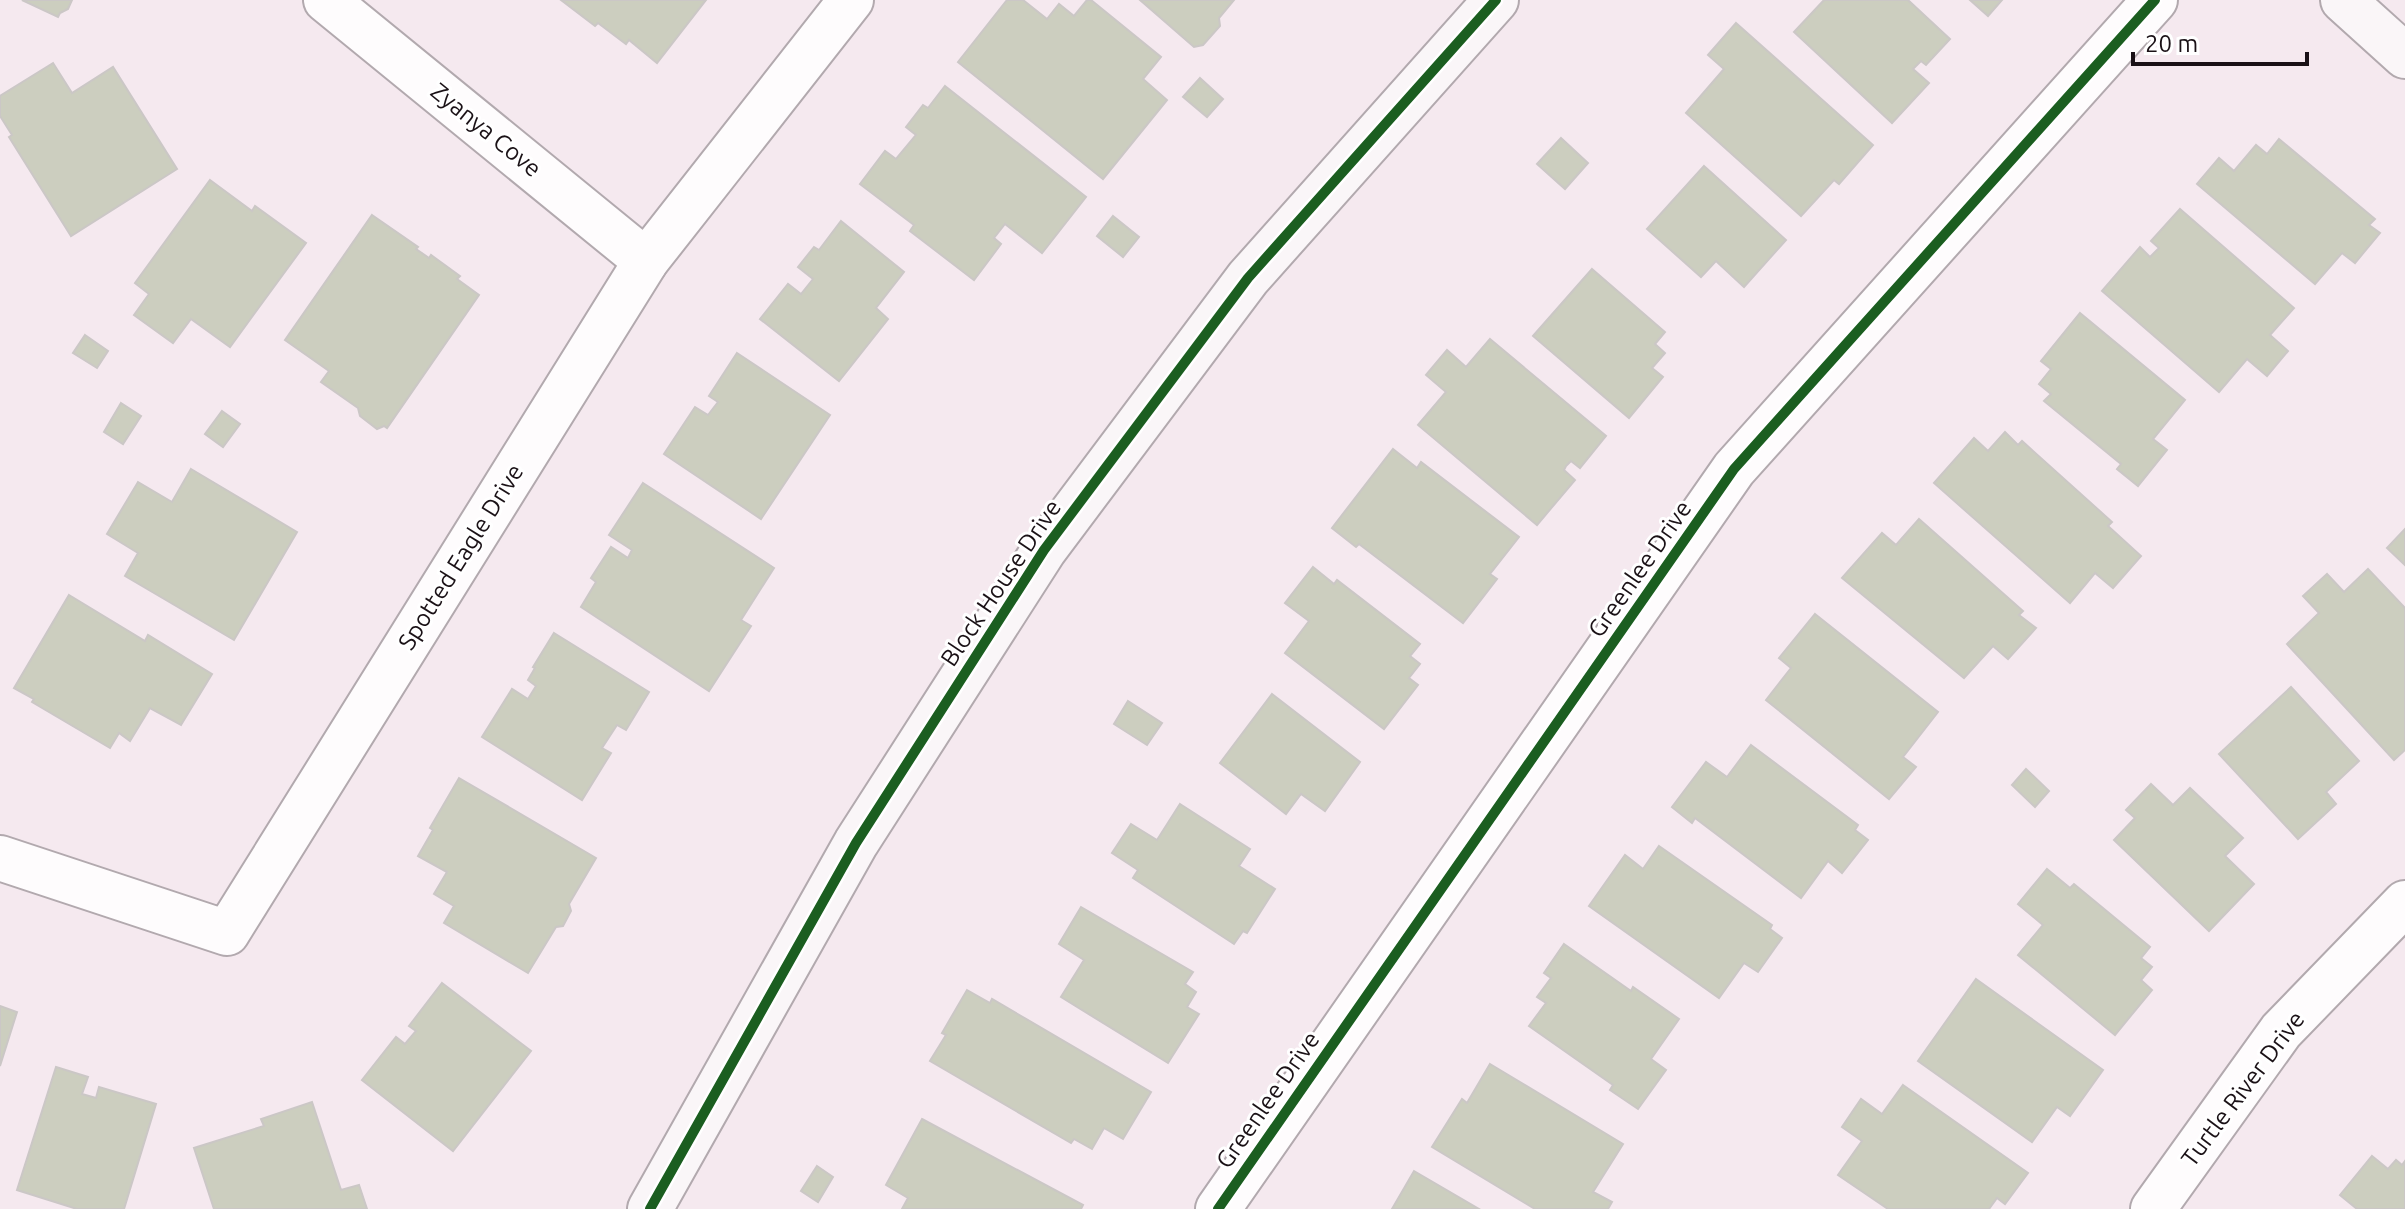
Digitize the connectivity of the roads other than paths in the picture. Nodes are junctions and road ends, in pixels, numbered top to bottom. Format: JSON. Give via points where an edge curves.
{"nodes":[{"id":1,"x":326,"y":0,"type":"edge"},
{"id":2,"x":851,"y":0,"type":"edge"},
{"id":3,"x":1496,"y":0,"type":"edge"},
{"id":4,"x":2155,"y":0,"type":"edge"},
{"id":5,"x":2343,"y":0,"type":"edge"},
{"id":6,"x":2405,"y":56,"type":"edge"},
{"id":7,"x":646,"y":261,"type":"junction"},
{"id":8,"x":0,"y":858,"type":"edge"},
{"id":9,"x":2405,"y":903,"type":"edge"},
{"id":10,"x":650,"y":1209,"type":"edge"},
{"id":11,"x":1218,"y":1209,"type":"edge"},
{"id":12,"x":2153,"y":1209,"type":"edge"}],
"edges":[{"from":1,"to":7,"type":"street","name":"Zyanya Cove"},
{"from":2,"to":7,"type":"street","name":"Spotted Eagle Drive"},
{"from":3,"to":10,"type":"street","name":"Block House Drive","via":[[1248,278],[1044,550],[856,843]]},
{"from":4,"to":11,"type":"street","name":"Greenlee Drive","via":[[1734,469]]},
{"from":5,"to":6,"type":"street"},
{"from":7,"to":8,"type":"street","name":"Spotted Eagle Drive","via":[[227,933]]},
{"from":9,"to":12,"type":"street","name":"Turtle River Drive","via":[[2281,1031]]}]}
